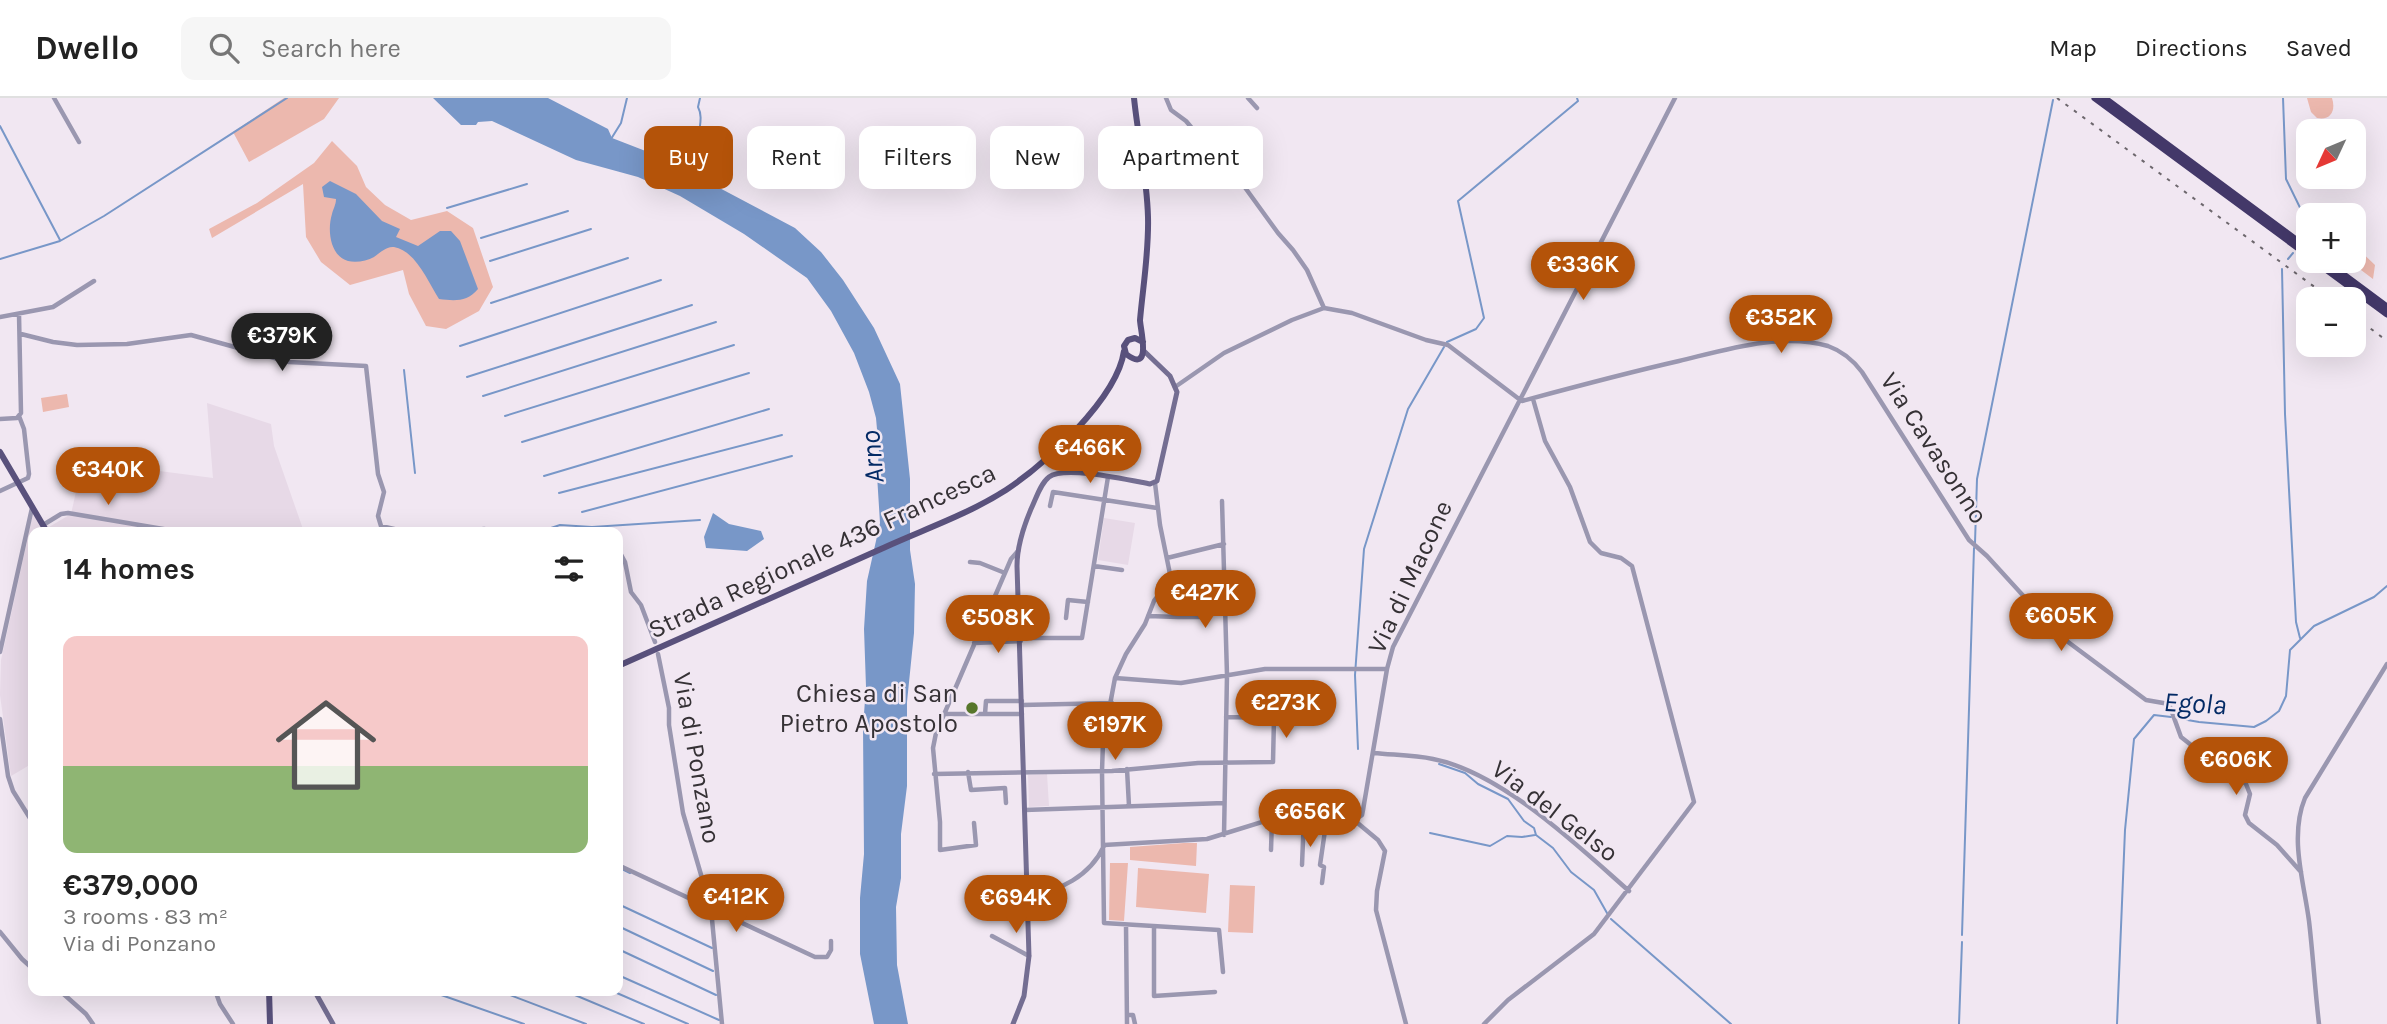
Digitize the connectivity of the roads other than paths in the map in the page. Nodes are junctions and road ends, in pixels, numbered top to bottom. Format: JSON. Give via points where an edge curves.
{"nodes":[{"id":1,"x":54,"y":98,"type":"edge"},
{"id":2,"x":1133,"y":98,"type":"edge"},
{"id":3,"x":1166,"y":98,"type":"edge"},
{"id":4,"x":1248,"y":98,"type":"edge"},
{"id":5,"x":1675,"y":98,"type":"edge"},
{"id":6,"x":2095,"y":98,"type":"edge"},
{"id":7,"x":2104,"y":98,"type":"edge"},
{"id":8,"x":1257,"y":108,"type":"dead end"},
{"id":9,"x":79,"y":142,"type":"dead end"},
{"id":10,"x":2296,"y":240,"type":"edge"},
{"id":11,"x":2296,"y":246,"type":"edge"},
{"id":12,"x":2331,"y":273,"type":"edge"},
{"id":13,"x":2341,"y":273,"type":"edge"},
{"id":14,"x":94,"y":281,"type":"dead end"},
{"id":15,"x":2387,"y":307,"type":"edge"},
{"id":16,"x":1324,"y":309,"type":"junction"},
{"id":17,"x":19,"y":314,"type":"junction"},
{"id":18,"x":2387,"y":314,"type":"edge"},
{"id":19,"x":0,"y":317,"type":"edge"},
{"id":20,"x":1140,"y":321,"type":"junction"},
{"id":21,"x":21,"y":334,"type":"junction"},
{"id":22,"x":1130,"y":339,"type":"junction"},
{"id":23,"x":1143,"y":342,"type":"junction"},
{"id":24,"x":1124,"y":351,"type":"junction"},
{"id":25,"x":1144,"y":351,"type":"junction"},
{"id":26,"x":1136,"y":358,"type":"junction"},
{"id":27,"x":1157,"y":365,"type":"junction"},
{"id":28,"x":1119,"y":370,"type":"junction"},
{"id":29,"x":1175,"y":387,"type":"junction"},
{"id":30,"x":1532,"y":398,"type":"junction"},
{"id":31,"x":1520,"y":399,"type":"junction"},
{"id":32,"x":19,"y":416,"type":"junction"},
{"id":33,"x":0,"y":419,"type":"edge"},
{"id":34,"x":0,"y":452,"type":"edge"},
{"id":35,"x":1108,"y":477,"type":"junction"},
{"id":36,"x":18,"y":482,"type":"junction"},
{"id":37,"x":1155,"y":483,"type":"junction"},
{"id":38,"x":0,"y":491,"type":"edge"},
{"id":39,"x":1105,"y":500,"type":"junction"},
{"id":40,"x":1222,"y":501,"type":"dead end"},
{"id":41,"x":1050,"y":506,"type":"dead end"},
{"id":42,"x":33,"y":508,"type":"junction"},
{"id":43,"x":1157,"y":508,"type":"junction"},
{"id":44,"x":43,"y":525,"type":"joint"},
{"id":45,"x":29,"y":527,"type":"edge"},
{"id":46,"x":151,"y":527,"type":"edge"},
{"id":47,"x":385,"y":527,"type":"edge"},
{"id":48,"x":28,"y":530,"type":"edge"},
{"id":49,"x":1224,"y":544,"type":"junction"},
{"id":50,"x":1018,"y":551,"type":"junction"},
{"id":51,"x":623,"y":558,"type":"edge"},
{"id":52,"x":1167,"y":558,"type":"junction"},
{"id":53,"x":970,"y":562,"type":"dead end"},
{"id":54,"x":1094,"y":566,"type":"junction"},
{"id":55,"x":1122,"y":570,"type":"dead end"},
{"id":56,"x":1005,"y":573,"type":"junction"},
{"id":57,"x":1088,"y":602,"type":"junction"},
{"id":58,"x":1204,"y":608,"type":"junction"},
{"id":59,"x":1225,"y":608,"type":"junction"},
{"id":60,"x":1148,"y":616,"type":"junction"},
{"id":61,"x":1178,"y":617,"type":"junction"},
{"id":62,"x":1029,"y":618,"type":"dead end"},
{"id":63,"x":1066,"y":618,"type":"dead end"},
{"id":64,"x":1083,"y":638,"type":"junction"},
{"id":65,"x":1089,"y":639,"type":"dead end"},
{"id":66,"x":1021,"y":641,"type":"junction"},
{"id":67,"x":655,"y":642,"type":"dead end"},
{"id":68,"x":974,"y":643,"type":"junction"},
{"id":69,"x":0,"y":652,"type":"edge"},
{"id":70,"x":658,"y":654,"type":"dead end"},
{"id":71,"x":623,"y":664,"type":"edge"},
{"id":72,"x":2387,"y":664,"type":"edge"},
{"id":73,"x":1387,"y":668,"type":"junction"},
{"id":74,"x":1227,"y":675,"type":"junction"},
{"id":75,"x":1115,"y":678,"type":"junction"},
{"id":76,"x":1022,"y":703,"type":"junction"},
{"id":77,"x":1112,"y":703,"type":"junction"},
{"id":78,"x":944,"y":714,"type":"junction"},
{"id":79,"x":985,"y":714,"type":"junction"},
{"id":80,"x":1022,"y":714,"type":"junction"},
{"id":81,"x":1226,"y":717,"type":"junction"},
{"id":82,"x":0,"y":719,"type":"edge"},
{"id":83,"x":1374,"y":753,"type":"junction"},
{"id":84,"x":1225,"y":762,"type":"junction"},
{"id":85,"x":1128,"y":769,"type":"junction"},
{"id":86,"x":1024,"y":771,"type":"junction"},
{"id":87,"x":1102,"y":771,"type":"junction"},
{"id":88,"x":968,"y":772,"type":"junction"},
{"id":89,"x":934,"y":774,"type":"junction"},
{"id":90,"x":1006,"y":803,"type":"dead end"},
{"id":91,"x":1224,"y":803,"type":"junction"},
{"id":92,"x":1129,"y":806,"type":"junction"},
{"id":93,"x":1102,"y":807,"type":"junction"},
{"id":94,"x":1025,"y":810,"type":"junction"},
{"id":95,"x":28,"y":816,"type":"edge"},
{"id":96,"x":1304,"y":816,"type":"junction"},
{"id":97,"x":1327,"y":817,"type":"junction"},
{"id":98,"x":1272,"y":819,"type":"junction"},
{"id":99,"x":1354,"y":820,"type":"junction"},
{"id":100,"x":974,"y":823,"type":"dead end"},
{"id":101,"x":1224,"y":835,"type":"junction"},
{"id":102,"x":1104,"y":845,"type":"junction"},
{"id":103,"x":1271,"y":850,"type":"dead end"},
{"id":104,"x":1302,"y":865,"type":"dead end"},
{"id":105,"x":623,"y":867,"type":"edge"},
{"id":106,"x":1089,"y":869,"type":"junction"},
{"id":107,"x":1105,"y":870,"type":"junction"},
{"id":108,"x":2301,"y":872,"type":"junction"},
{"id":109,"x":1322,"y":883,"type":"dead end"},
{"id":110,"x":1629,"y":891,"type":"junction"},
{"id":111,"x":1028,"y":898,"type":"junction"},
{"id":112,"x":711,"y":909,"type":"junction"},
{"id":113,"x":1126,"y":925,"type":"junction"},
{"id":114,"x":1154,"y":927,"type":"junction"},
{"id":115,"x":0,"y":932,"type":"edge"},
{"id":116,"x":992,"y":936,"type":"dead end"},
{"id":117,"x":831,"y":941,"type":"dead end"},
{"id":118,"x":1028,"y":956,"type":"junction"},
{"id":119,"x":28,"y":964,"type":"edge"},
{"id":120,"x":1223,"y":972,"type":"dead end"},
{"id":121,"x":1214,"y":992,"type":"dead end"},
{"id":122,"x":66,"y":996,"type":"edge"},
{"id":123,"x":217,"y":996,"type":"edge"},
{"id":124,"x":268,"y":996,"type":"edge"},
{"id":125,"x":317,"y":996,"type":"edge"},
{"id":126,"x":1127,"y":1015,"type":"junction"},
{"id":127,"x":93,"y":1024,"type":"edge"},
{"id":128,"x":233,"y":1024,"type":"edge"},
{"id":129,"x":270,"y":1024,"type":"edge"},
{"id":130,"x":333,"y":1024,"type":"edge"},
{"id":131,"x":722,"y":1024,"type":"edge"},
{"id":132,"x":1013,"y":1024,"type":"edge"},
{"id":133,"x":1126,"y":1024,"type":"edge"},
{"id":134,"x":1135,"y":1024,"type":"edge"},
{"id":135,"x":1406,"y":1024,"type":"edge"},
{"id":136,"x":1484,"y":1024,"type":"edge"},
{"id":137,"x":2319,"y":1024,"type":"edge"}],
"edges":[{"from":1,"to":9,"type":"street"},
{"from":2,"to":20,"type":"main road","name":"Strada Regionale 436 Francesca","via":[[1148,217]]},
{"from":3,"to":16,"type":"street","via":[[1171,110],[1220,153],[1293,250]]},
{"from":4,"to":8,"type":"street"},
{"from":5,"to":31,"type":"street","name":"Via di Macone"},
{"from":6,"to":11,"type":"highway"},
{"from":7,"to":10,"type":"highway"},
{"from":12,"to":18,"type":"highway"},
{"from":13,"to":15,"type":"highway"},
{"from":14,"to":17,"type":"street","via":[[53,307]]},
{"from":16,"to":29,"type":"street","via":[[1224,354]]},
{"from":16,"to":31,"type":"street","via":[[1352,313],[1446,344]]},
{"from":17,"to":19,"type":"street"},
{"from":17,"to":21,"type":"street"},
{"from":20,"to":22,"type":"main road","name":"Strada Regionale 436 Francesca"},
{"from":20,"to":23,"type":"main road","name":"Strada Regionale 436 Francesca"},
{"from":21,"to":32,"type":"street"},
{"from":21,"to":47,"type":"street","via":[[77,345],[191,335],[289,362],[366,366],[384,492],[378,516]]},
{"from":22,"to":23,"type":"main road"},
{"from":22,"to":24,"type":"main road","name":"Strada Regionale 436 Francesca"},
{"from":23,"to":25,"type":"main road","name":"Strada Regionale 436 Francesca"},
{"from":24,"to":26,"type":"main road"},
{"from":24,"to":28,"type":"main road","name":"Strada Regionale 436 Francesca"},
{"from":25,"to":26,"type":"main road","name":"Strada Regionale 436 Francesca"},
{"from":25,"to":27,"type":"street"},
{"from":26,"to":27,"type":"street"},
{"from":26,"to":28,"type":"main road","name":"Strada Regionale 436 Francesca"},
{"from":27,"to":29,"type":"street"},
{"from":28,"to":71,"type":"main road","name":"Strada Regionale 436 Francesca","via":[[1096,405],[1040,466],[979,505]]},
{"from":29,"to":37,"type":"street"},
{"from":30,"to":31,"type":"street","name":"Via Cavasonno"},
{"from":30,"to":108,"type":"street","name":"Via Cavasonno","via":[[1746,346],[1801,342],[1828,346],[1847,356],[1862,372],[1969,540],[2060,636],[2146,700],[2169,704],[2181,737],[2246,783],[2249,823]]},
{"from":30,"to":110,"type":"street","via":[[1545,440],[1570,487],[1590,542],[1601,553],[1632,566],[1694,803]]},
{"from":31,"to":73,"type":"street","name":"Via di Macone","via":[[1402,627]]},
{"from":32,"to":33,"type":"street"},
{"from":32,"to":36,"type":"street","via":[[29,474]]},
{"from":34,"to":36,"type":"main road"},
{"from":35,"to":37,"type":"street"},
{"from":35,"to":39,"type":"street"},
{"from":35,"to":50,"type":"street","via":[[1064,471],[1046,479],[1025,523]]},
{"from":36,"to":38,"type":"street"},
{"from":36,"to":42,"type":"main road"},
{"from":37,"to":43,"type":"street"},
{"from":39,"to":41,"type":"street","via":[[1053,492]]},
{"from":39,"to":43,"type":"street"},
{"from":39,"to":54,"type":"street"},
{"from":40,"to":49,"type":"street"},
{"from":42,"to":44,"type":"main road"},
{"from":42,"to":45,"type":"street"},
{"from":43,"to":52,"type":"street"},
{"from":44,"to":46,"type":"street","via":[[68,513]]},
{"from":48,"to":69,"type":"street"},
{"from":49,"to":52,"type":"street"},
{"from":49,"to":59,"type":"street"},
{"from":50,"to":56,"type":"street"},
{"from":50,"to":66,"type":"street"},
{"from":51,"to":67,"type":"street","name":"Via di Ponzano","via":[[631,592]]},
{"from":52,"to":60,"type":"street","via":[[1171,579]]},
{"from":53,"to":56,"type":"street"},
{"from":54,"to":55,"type":"street"},
{"from":54,"to":57,"type":"street"},
{"from":56,"to":68,"type":"street"},
{"from":57,"to":63,"type":"street","via":[[1068,600]]},
{"from":57,"to":64,"type":"street"},
{"from":58,"to":59,"type":"street"},
{"from":58,"to":61,"type":"street","via":[[1203,617]]},
{"from":58,"to":61,"type":"street","via":[[1179,607]]},
{"from":59,"to":74,"type":"street"},
{"from":60,"to":61,"type":"street"},
{"from":60,"to":75,"type":"street"},
{"from":62,"to":64,"type":"street","via":[[1031,638]]},
{"from":64,"to":65,"type":"street"},
{"from":66,"to":68,"type":"street"},
{"from":66,"to":76,"type":"street"},
{"from":68,"to":78,"type":"street"},
{"from":70,"to":112,"type":"street","name":"Via di Ponzano","via":[[683,813]]},
{"from":72,"to":108,"type":"street","via":[[2305,798],[2298,819]]},
{"from":73,"to":74,"type":"street","via":[[1265,669]]},
{"from":73,"to":83,"type":"street","name":"Via di Macone"},
{"from":74,"to":75,"type":"street","via":[[1181,683]]},
{"from":74,"to":81,"type":"street"},
{"from":75,"to":77,"type":"street"},
{"from":76,"to":77,"type":"street"},
{"from":76,"to":79,"type":"street","via":[[986,701]]},
{"from":76,"to":80,"type":"street"},
{"from":77,"to":87,"type":"street"},
{"from":78,"to":79,"type":"street"},
{"from":78,"to":89,"type":"street","via":[[933,748]]},
{"from":79,"to":80,"type":"street"},
{"from":80,"to":86,"type":"street"},
{"from":81,"to":84,"type":"street"},
{"from":81,"to":84,"type":"street","via":[[1273,718],[1273,762]]},
{"from":82,"to":95,"type":"street","via":[[8,776]]},
{"from":83,"to":99,"type":"street","name":"Via di Macone","via":[[1362,815]]},
{"from":83,"to":110,"type":"street","name":"Via del Gelso","via":[[1433,759],[1475,774],[1558,831]]},
{"from":84,"to":85,"type":"street"},
{"from":84,"to":91,"type":"street"},
{"from":85,"to":87,"type":"street"},
{"from":85,"to":92,"type":"street"},
{"from":86,"to":87,"type":"street"},
{"from":86,"to":88,"type":"street"},
{"from":86,"to":94,"type":"street"},
{"from":87,"to":93,"type":"street"},
{"from":88,"to":89,"type":"street"},
{"from":88,"to":90,"type":"street","via":[[971,790],[1005,788]]},
{"from":89,"to":100,"type":"street","via":[[940,850],[976,845]]},
{"from":91,"to":92,"type":"street"},
{"from":91,"to":101,"type":"street"},
{"from":92,"to":93,"type":"street"},
{"from":93,"to":94,"type":"street"},
{"from":93,"to":102,"type":"street"},
{"from":94,"to":111,"type":"street"},
{"from":96,"to":97,"type":"street"},
{"from":96,"to":98,"type":"street"},
{"from":96,"to":104,"type":"street"},
{"from":97,"to":99,"type":"street"},
{"from":97,"to":109,"type":"street"},
{"from":98,"to":101,"type":"street"},
{"from":98,"to":103,"type":"street"},
{"from":99,"to":135,"type":"street","via":[[1385,851],[1376,911]]},
{"from":101,"to":102,"type":"street"},
{"from":102,"to":106,"type":"street"},
{"from":102,"to":107,"type":"street"},
{"from":105,"to":112,"type":"street"},
{"from":106,"to":107,"type":"street"},
{"from":106,"to":111,"type":"street","via":[[1059,888]]},
{"from":107,"to":113,"type":"street","via":[[1104,923]]},
{"from":108,"to":137,"type":"street"},
{"from":110,"to":136,"type":"street","via":[[1594,934]]},
{"from":111,"to":118,"type":"street"},
{"from":112,"to":117,"type":"street","via":[[815,957],[827,957]]},
{"from":112,"to":131,"type":"street","name":"Via di Ponzano"},
{"from":113,"to":114,"type":"street"},
{"from":113,"to":126,"type":"street"},
{"from":114,"to":120,"type":"street","via":[[1219,930]]},
{"from":114,"to":121,"type":"street","via":[[1154,996]]},
{"from":115,"to":119,"type":"street"},
{"from":116,"to":118,"type":"street"},
{"from":118,"to":132,"type":"street","via":[[1024,996]]},
{"from":122,"to":127,"type":"street"},
{"from":123,"to":128,"type":"street"},
{"from":124,"to":129,"type":"main road"},
{"from":125,"to":130,"type":"street"},
{"from":126,"to":133,"type":"street"},
{"from":126,"to":134,"type":"street","via":[[1133,1015]]}]}
